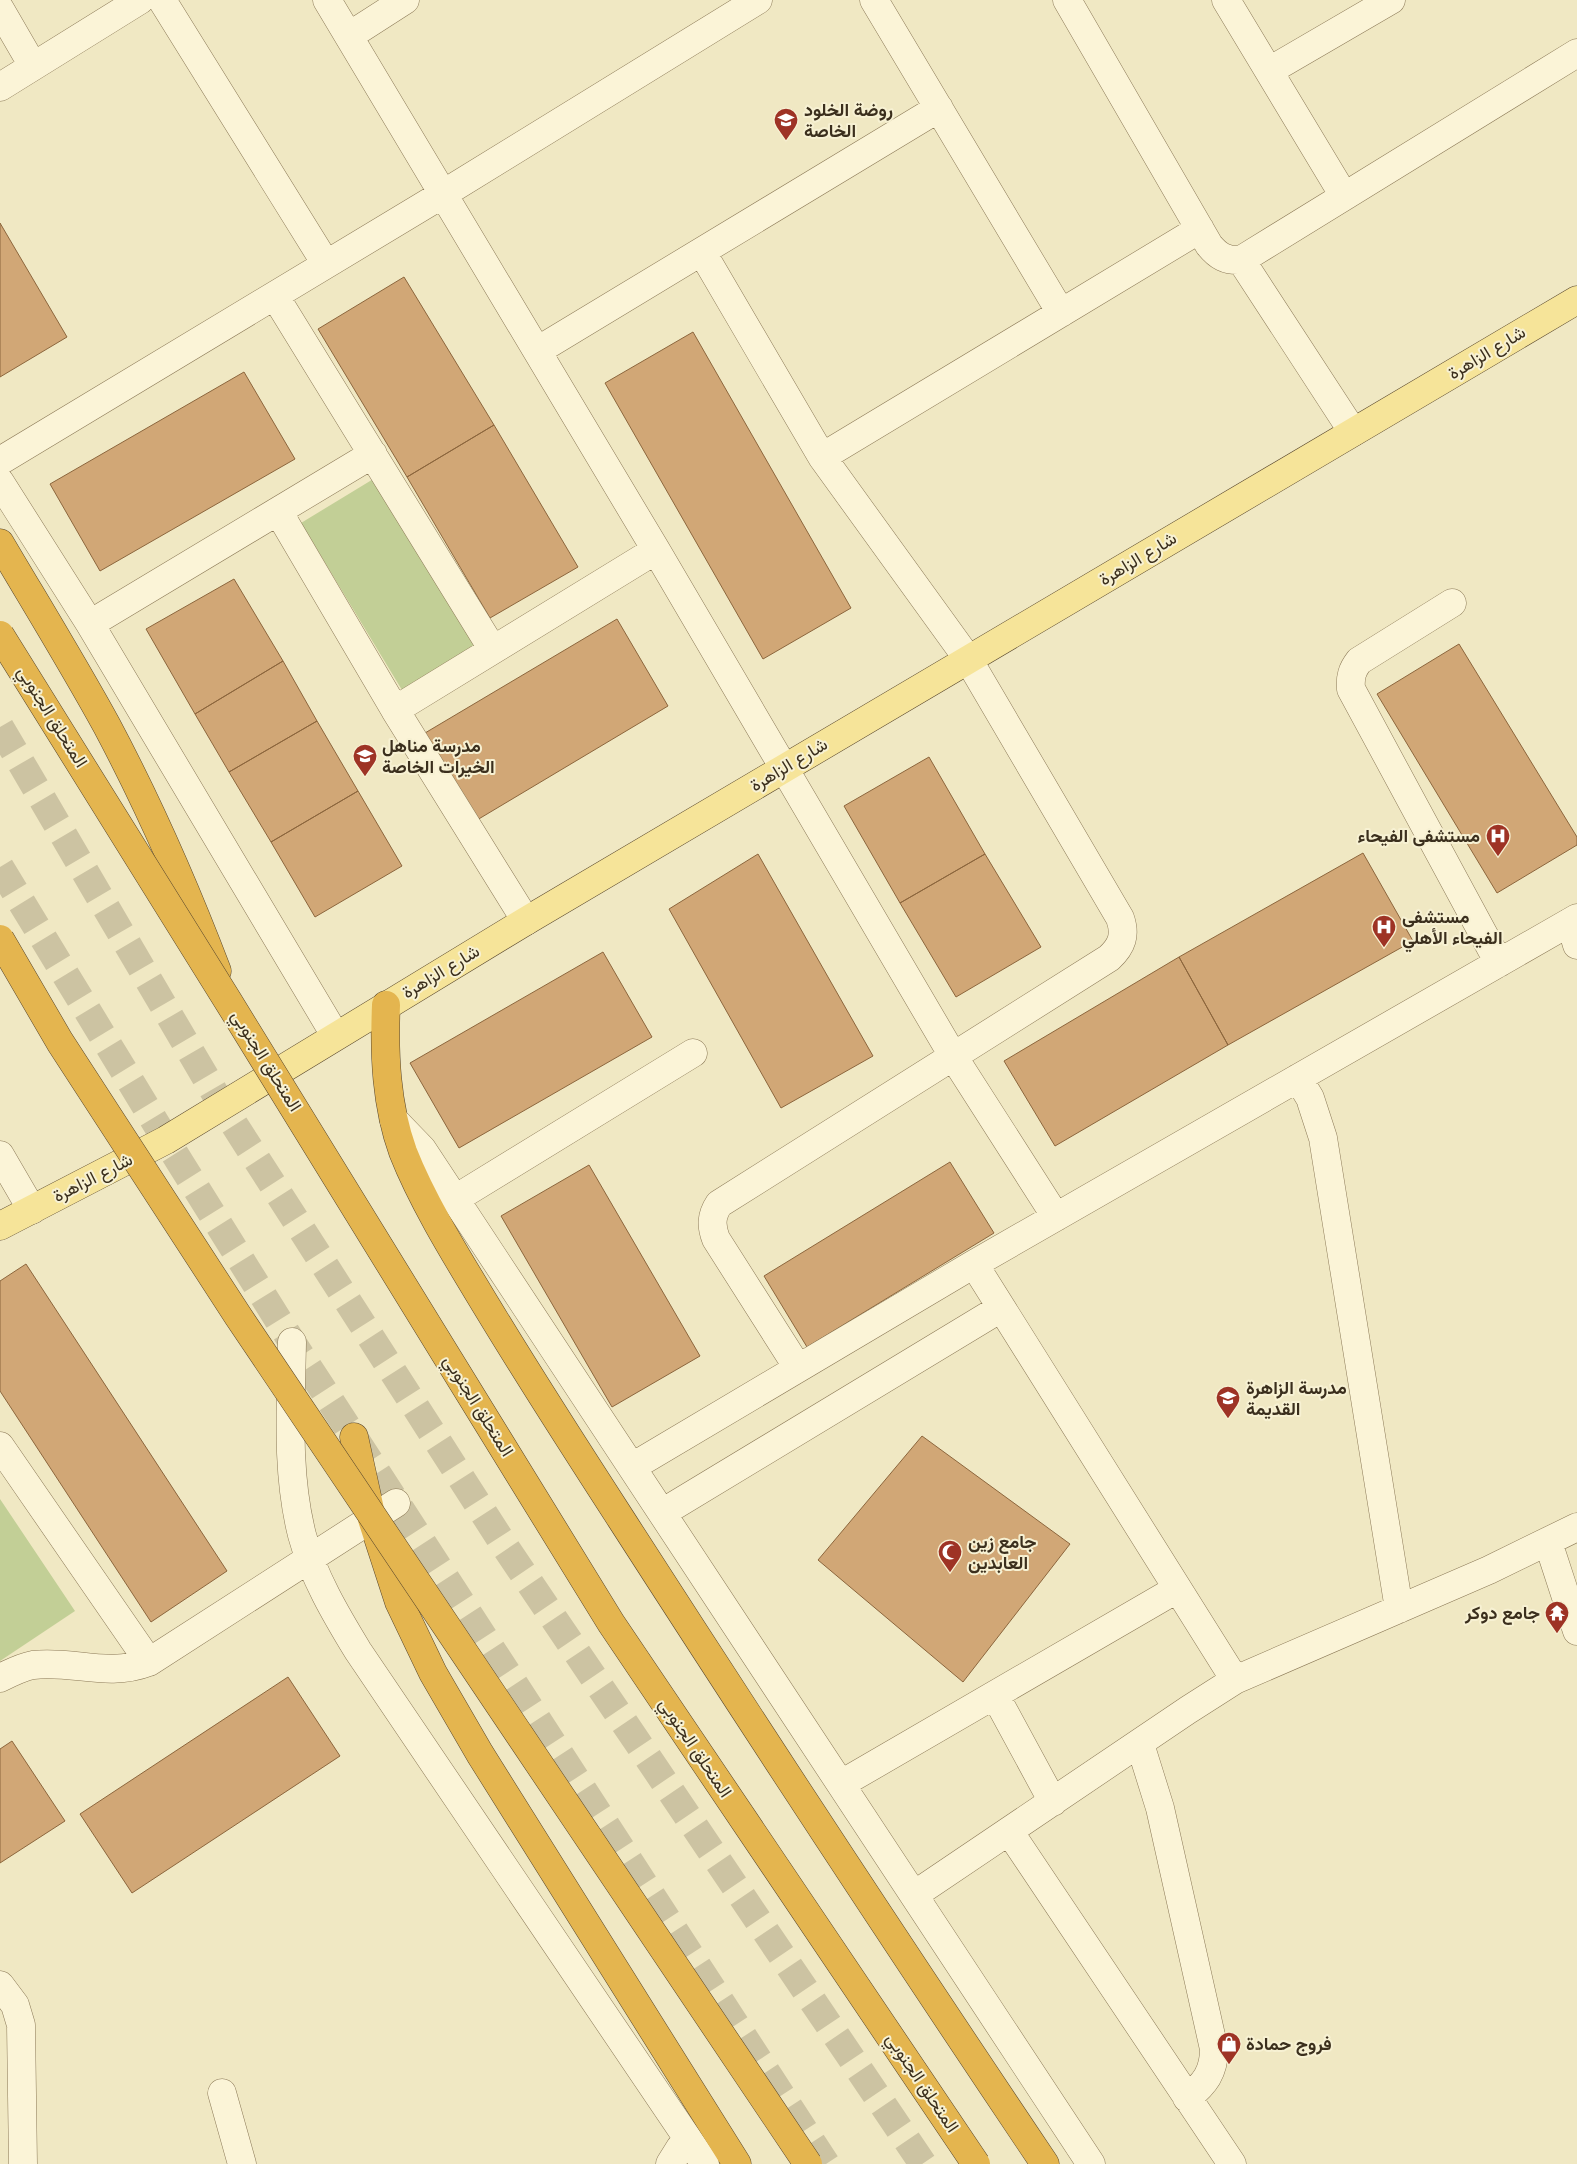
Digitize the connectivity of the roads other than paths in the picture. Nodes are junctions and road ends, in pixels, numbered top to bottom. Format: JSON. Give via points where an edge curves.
{"nodes":[{"id":1,"x":140,"y":0,"type":"edge"},
{"id":2,"x":162,"y":0,"type":"edge"},
{"id":3,"x":327,"y":0,"type":"edge"},
{"id":4,"x":405,"y":0,"type":"edge"},
{"id":5,"x":758,"y":0,"type":"edge"},
{"id":6,"x":874,"y":0,"type":"edge"},
{"id":7,"x":1066,"y":0,"type":"edge"},
{"id":8,"x":1226,"y":0,"type":"edge"},
{"id":9,"x":1391,"y":0,"type":"edge"},
{"id":10,"x":0,"y":9,"type":"edge"},
{"id":11,"x":349,"y":36,"type":"junction"},
{"id":12,"x":1577,"y":53,"type":"edge"},
{"id":13,"x":34,"y":66,"type":"junction"},
{"id":14,"x":1269,"y":71,"type":"junction"},
{"id":15,"x":0,"y":87,"type":"edge"},
{"id":16,"x":939,"y":108,"type":"junction"},
{"id":17,"x":443,"y":194,"type":"junction"},
{"id":18,"x":1344,"y":196,"type":"junction"},
{"id":19,"x":1200,"y":229,"type":"junction"},
{"id":20,"x":702,"y":252,"type":"junction"},
{"id":21,"x":1241,"y":260,"type":"junction"},
{"id":22,"x":326,"y":264,"type":"junction"},
{"id":23,"x":275,"y":296,"type":"junction"},
{"id":24,"x":1577,"y":300,"type":"edge"},
{"id":25,"x":1062,"y":313,"type":"junction"},
{"id":26,"x":537,"y":351,"type":"junction"},
{"id":27,"x":1353,"y":432,"type":"junction"},
{"id":28,"x":373,"y":454,"type":"junction"},
{"id":29,"x":822,"y":457,"type":"junction"},
{"id":30,"x":0,"y":461,"type":"edge"},
{"id":31,"x":0,"y":482,"type":"edge"},
{"id":32,"x":278,"y":511,"type":"junction"},
{"id":33,"x":0,"y":543,"type":"edge"},
{"id":34,"x":656,"y":550,"type":"junction"},
{"id":35,"x":1452,"y":602,"type":"dead end"},
{"id":36,"x":90,"y":624,"type":"junction"},
{"id":37,"x":0,"y":635,"type":"edge"},
{"id":38,"x":493,"y":650,"type":"junction"},
{"id":39,"x":968,"y":659,"type":"junction"},
{"id":40,"x":396,"y":710,"type":"junction"},
{"id":41,"x":783,"y":768,"type":"junction"},
{"id":42,"x":526,"y":921,"type":"junction"},
{"id":43,"x":1575,"y":928,"type":"edge"},
{"id":44,"x":0,"y":939,"type":"edge"},
{"id":45,"x":1498,"y":963,"type":"junction"},
{"id":46,"x":228,"y":1001,"type":"junction"},
{"id":47,"x":386,"y":1005,"type":"junction"},
{"id":48,"x":336,"y":1035,"type":"junction"},
{"id":49,"x":693,"y":1052,"type":"dead end"},
{"id":50,"x":952,"y":1056,"type":"junction"},
{"id":51,"x":1298,"y":1078,"type":"junction"},
{"id":52,"x":394,"y":1120,"type":"junction"},
{"id":53,"x":0,"y":1155,"type":"edge"},
{"id":54,"x":455,"y":1199,"type":"junction"},
{"id":55,"x":32,"y":1210,"type":"junction"},
{"id":56,"x":1056,"y":1217,"type":"junction"},
{"id":57,"x":0,"y":1226,"type":"edge"},
{"id":58,"x":974,"y":1264,"type":"junction"},
{"id":59,"x":1001,"y":1308,"type":"junction"},
{"id":60,"x":292,"y":1342,"type":"dead end"},
{"id":61,"x":798,"y":1368,"type":"junction"},
{"id":62,"x":354,"y":1437,"type":"dead end"},
{"id":63,"x":0,"y":1447,"type":"edge"},
{"id":64,"x":632,"y":1467,"type":"junction"},
{"id":65,"x":396,"y":1503,"type":"dead end"},
{"id":66,"x":662,"y":1513,"type":"junction"},
{"id":67,"x":372,"y":1518,"type":"junction"},
{"id":68,"x":1577,"y":1527,"type":"edge"},
{"id":69,"x":1548,"y":1542,"type":"junction"},
{"id":70,"x":311,"y":1559,"type":"junction"},
{"id":71,"x":1177,"y":1589,"type":"junction"},
{"id":72,"x":1399,"y":1609,"type":"junction"},
{"id":73,"x":1577,"y":1631,"type":"edge"},
{"id":74,"x":149,"y":1662,"type":"junction"},
{"id":75,"x":0,"y":1678,"type":"edge"},
{"id":76,"x":1235,"y":1680,"type":"junction"},
{"id":77,"x":995,"y":1695,"type":"junction"},
{"id":78,"x":1140,"y":1744,"type":"junction"},
{"id":79,"x":841,"y":1784,"type":"junction"},
{"id":80,"x":1053,"y":1802,"type":"junction"},
{"id":81,"x":1009,"y":1831,"type":"junction"},
{"id":82,"x":914,"y":1895,"type":"junction"},
{"id":83,"x":0,"y":1985,"type":"edge"},
{"id":84,"x":222,"y":2093,"type":"dead end"},
{"id":85,"x":1187,"y":2098,"type":"junction"},
{"id":86,"x":690,"y":2142,"type":"junction"},
{"id":87,"x":23,"y":2164,"type":"edge"},
{"id":88,"x":242,"y":2164,"type":"edge"},
{"id":89,"x":670,"y":2164,"type":"edge"},
{"id":90,"x":706,"y":2164,"type":"edge"},
{"id":91,"x":737,"y":2164,"type":"edge"},
{"id":92,"x":808,"y":2164,"type":"edge"},
{"id":93,"x":976,"y":2164,"type":"edge"},
{"id":94,"x":1045,"y":2164,"type":"edge"},
{"id":95,"x":1091,"y":2164,"type":"edge"},
{"id":96,"x":1232,"y":2164,"type":"edge"}],
"edges":[{"from":1,"to":13,"type":"street"},
{"from":2,"to":22,"type":"street"},
{"from":3,"to":11,"type":"street"},
{"from":4,"to":11,"type":"street"},
{"from":5,"to":17,"type":"street"},
{"from":6,"to":16,"type":"street"},
{"from":7,"to":19,"type":"street"},
{"from":8,"to":14,"type":"street"},
{"from":9,"to":14,"type":"street"},
{"from":10,"to":13,"type":"street"},
{"from":11,"to":17,"type":"street"},
{"from":12,"to":18,"type":"street"},
{"from":13,"to":15,"type":"street"},
{"from":14,"to":18,"type":"street"},
{"from":16,"to":20,"type":"street"},
{"from":16,"to":25,"type":"street"},
{"from":17,"to":22,"type":"street"},
{"from":17,"to":26,"type":"street"},
{"from":18,"to":21,"type":"street"},
{"from":19,"to":21,"type":"street","via":[[1222,258]]},
{"from":19,"to":25,"type":"street"},
{"from":20,"to":26,"type":"street"},
{"from":20,"to":29,"type":"street"},
{"from":21,"to":27,"type":"street"},
{"from":22,"to":23,"type":"street"},
{"from":23,"to":28,"type":"street"},
{"from":23,"to":30,"type":"street"},
{"from":24,"to":27,"type":"main road","name":"شارع الزاهرة"},
{"from":25,"to":29,"type":"street"},
{"from":26,"to":34,"type":"street"},
{"from":27,"to":39,"type":"main road","name":"شارع الزاهرة"},
{"from":28,"to":32,"type":"street"},
{"from":28,"to":38,"type":"street"},
{"from":29,"to":39,"type":"street"},
{"from":31,"to":36,"type":"street"},
{"from":32,"to":36,"type":"street"},
{"from":32,"to":40,"type":"street"},
{"from":33,"to":46,"type":"highway","bridge":true,"via":[[106,725],[151,813],[187,892]]},
{"from":34,"to":38,"type":"street"},
{"from":34,"to":41,"type":"street"},
{"from":35,"to":45,"type":"street","via":[[1359,661],[1350,678],[1351,688]]},
{"from":36,"to":48,"type":"street"},
{"from":37,"to":46,"type":"highway","name":"المتحلق الجنوبي","bridge":true},
{"from":38,"to":40,"type":"street"},
{"from":39,"to":41,"type":"main road","name":"شارع الزاهرة"},
{"from":39,"to":50,"type":"street","via":[[1120,918],[1123,929],[1122,941],[1109,958]]},
{"from":40,"to":42,"type":"street"},
{"from":41,"to":42,"type":"main road","name":"شارع الزاهرة"},
{"from":41,"to":50,"type":"street"},
{"from":42,"to":47,"type":"main road","name":"شارع الزاهرة"},
{"from":43,"to":45,"type":"street"},
{"from":44,"to":92,"type":"highway","bridge":true,"via":[[60,1042],[238,1316]]},
{"from":45,"to":51,"type":"street"},
{"from":46,"to":93,"type":"highway","name":"المتحلق الجنوبي","bridge":true,"via":[[611,1623]]},
{"from":47,"to":48,"type":"main road","name":"شارع الزاهرة"},
{"from":47,"to":52,"type":"highway","via":[[386,1063]]},
{"from":48,"to":55,"type":"main road","name":"شارع الزاهرة","via":[[166,1140]]},
{"from":49,"to":54,"type":"street"},
{"from":50,"to":56,"type":"street"},
{"from":50,"to":61,"type":"street","via":[[726,1198],[714,1211],[712,1230],[716,1239]]},
{"from":51,"to":56,"type":"street"},
{"from":51,"to":72,"type":"street","via":[[1310,1098],[1323,1138]]},
{"from":52,"to":54,"type":"street","via":[[422,1149]]},
{"from":52,"to":94,"type":"highway","via":[[415,1178],[462,1266],[538,1391],[756,1728]]},
{"from":53,"to":55,"type":"street"},
{"from":54,"to":64,"type":"street"},
{"from":55,"to":57,"type":"main road","name":"شارع الزاهرة"},
{"from":56,"to":58,"type":"street"},
{"from":58,"to":59,"type":"street"},
{"from":58,"to":61,"type":"street"},
{"from":59,"to":66,"type":"street"},
{"from":59,"to":71,"type":"street"},
{"from":60,"to":70,"type":"street","via":[[290,1447],[302,1536]]},
{"from":61,"to":64,"type":"street"},
{"from":62,"to":67,"type":"highway"},
{"from":63,"to":74,"type":"street"},
{"from":64,"to":66,"type":"street"},
{"from":65,"to":67,"type":"street"},
{"from":66,"to":79,"type":"street"},
{"from":67,"to":70,"type":"street"},
{"from":67,"to":91,"type":"highway","via":[[399,1602],[433,1673],[480,1754]]},
{"from":68,"to":69,"type":"street"},
{"from":69,"to":72,"type":"street"},
{"from":69,"to":73,"type":"street"},
{"from":70,"to":74,"type":"street"},
{"from":70,"to":86,"type":"street","via":[[333,1610],[358,1652]]},
{"from":71,"to":76,"type":"street"},
{"from":71,"to":77,"type":"street"},
{"from":72,"to":76,"type":"street"},
{"from":74,"to":75,"type":"street","via":[[120,1670],[31,1665]]},
{"from":76,"to":78,"type":"street"},
{"from":77,"to":79,"type":"street"},
{"from":77,"to":80,"type":"street"},
{"from":78,"to":80,"type":"street"},
{"from":78,"to":85,"type":"street","via":[[1160,1808],[1214,2049],[1208,2078]]},
{"from":79,"to":82,"type":"street"},
{"from":80,"to":81,"type":"street"},
{"from":81,"to":82,"type":"street"},
{"from":81,"to":85,"type":"street"},
{"from":82,"to":95,"type":"street"},
{"from":83,"to":87,"type":"street","via":[[15,2005],[21,2025]]},
{"from":84,"to":88,"type":"street"},
{"from":85,"to":96,"type":"street"},
{"from":86,"to":89,"type":"street","via":[[680,2148]]},
{"from":86,"to":90,"type":"street"}]}
